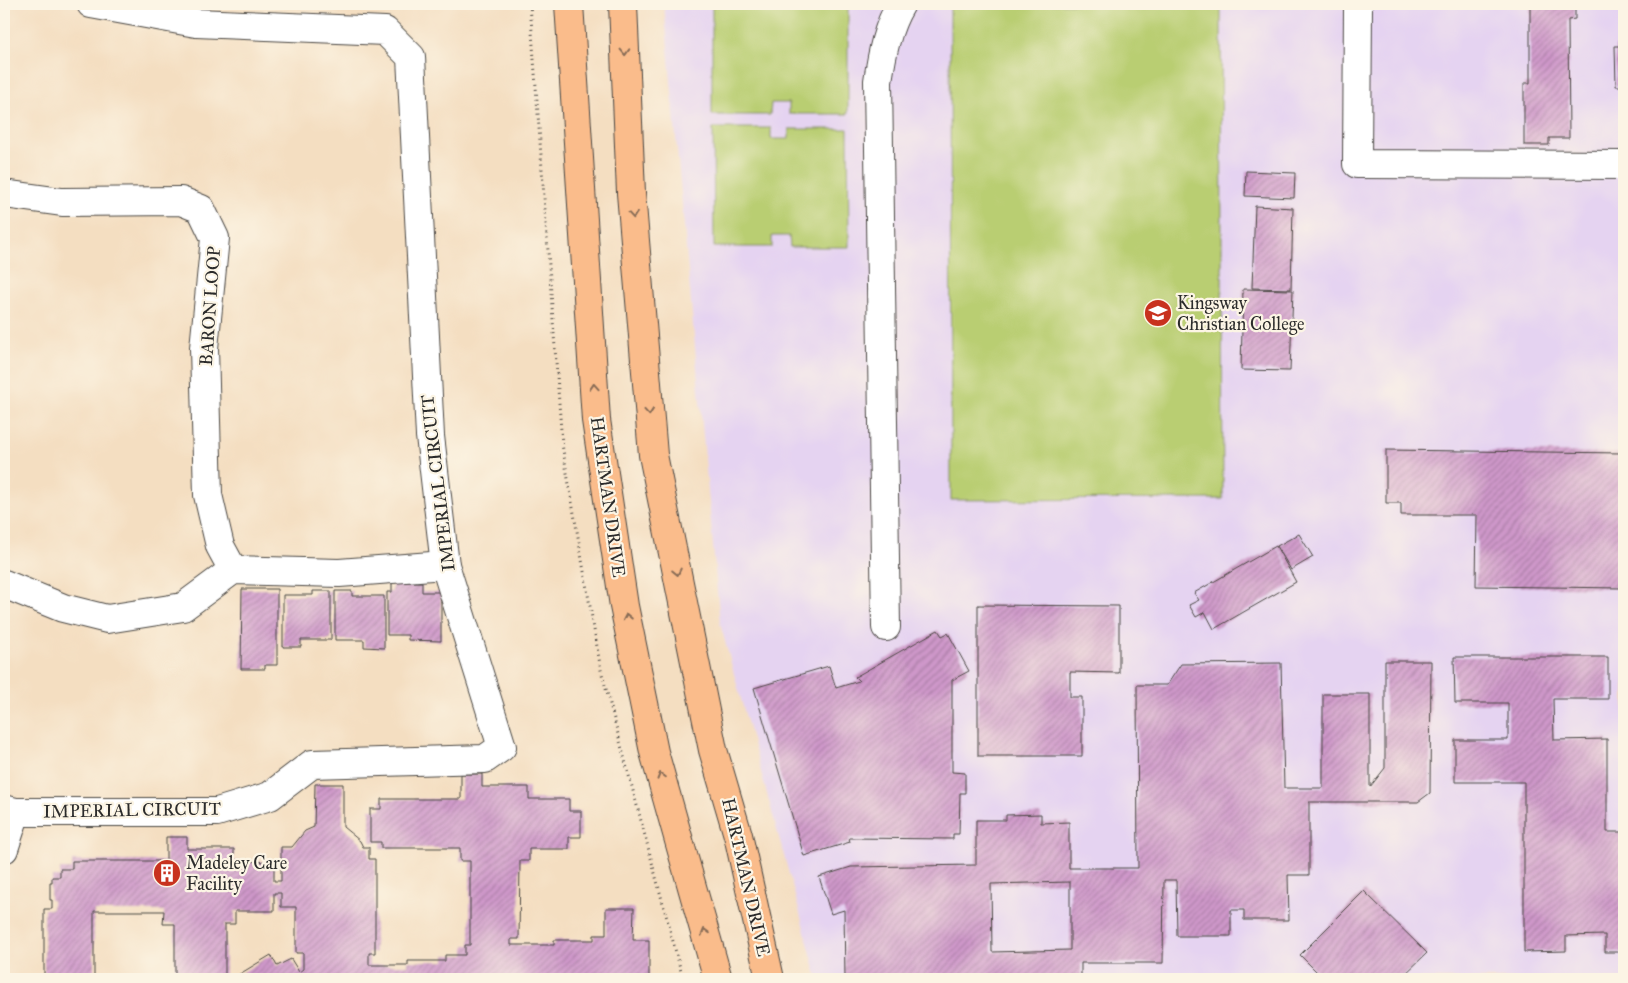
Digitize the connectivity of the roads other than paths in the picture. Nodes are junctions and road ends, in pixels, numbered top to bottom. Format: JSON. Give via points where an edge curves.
{"nodes":[{"id":1,"x":91,"y":4,"type":"edge"},
{"id":2,"x":569,"y":4,"type":"edge"},
{"id":3,"x":623,"y":4,"type":"edge"},
{"id":4,"x":901,"y":4,"type":"edge"},
{"id":5,"x":1358,"y":4,"type":"edge"},
{"id":6,"x":1624,"y":165,"type":"edge"},
{"id":7,"x":4,"y":194,"type":"edge"},
{"id":8,"x":445,"y":565,"type":"junction"},
{"id":9,"x":233,"y":570,"type":"junction"},
{"id":10,"x":4,"y":584,"type":"edge"},
{"id":11,"x":886,"y":627,"type":"dead end"},
{"id":12,"x":10,"y":811,"type":"edge"},
{"id":13,"x":4,"y":849,"type":"edge"},
{"id":14,"x":718,"y":979,"type":"edge"},
{"id":15,"x":770,"y":979,"type":"edge"}],
"edges":[{"from":1,"to":8,"type":"street","name":"IMPERIAL CIRCUIT","via":[[196,23],[385,31],[411,57],[430,436]]},
{"from":14,"to":2,"type":"main road","name":"HARTMAN DRIVE","one_way":true,"via":[[654,752],[621,586],[596,420]]},
{"from":3,"to":15,"type":"main road","name":"HARTMAN DRIVE","one_way":true,"via":[[631,193],[653,455],[713,750],[738,835]]},
{"from":4,"to":11,"type":"street","via":[[883,50],[878,81]]},
{"from":5,"to":6,"type":"street","via":[[1357,164]]},
{"from":7,"to":9,"type":"street","name":"BARON LOOP","via":[[62,202],[182,201],[201,208],[215,238],[204,348],[208,495],[220,546]]},
{"from":8,"to":9,"type":"street","via":[[339,573]]},
{"from":8,"to":12,"type":"street","name":"IMPERIAL CIRCUIT","via":[[502,747],[485,758],[312,764],[270,796],[217,812]]},
{"from":9,"to":10,"type":"street","via":[[182,608],[107,619],[63,608]]},
{"from":12,"to":13,"type":"street"}]}
